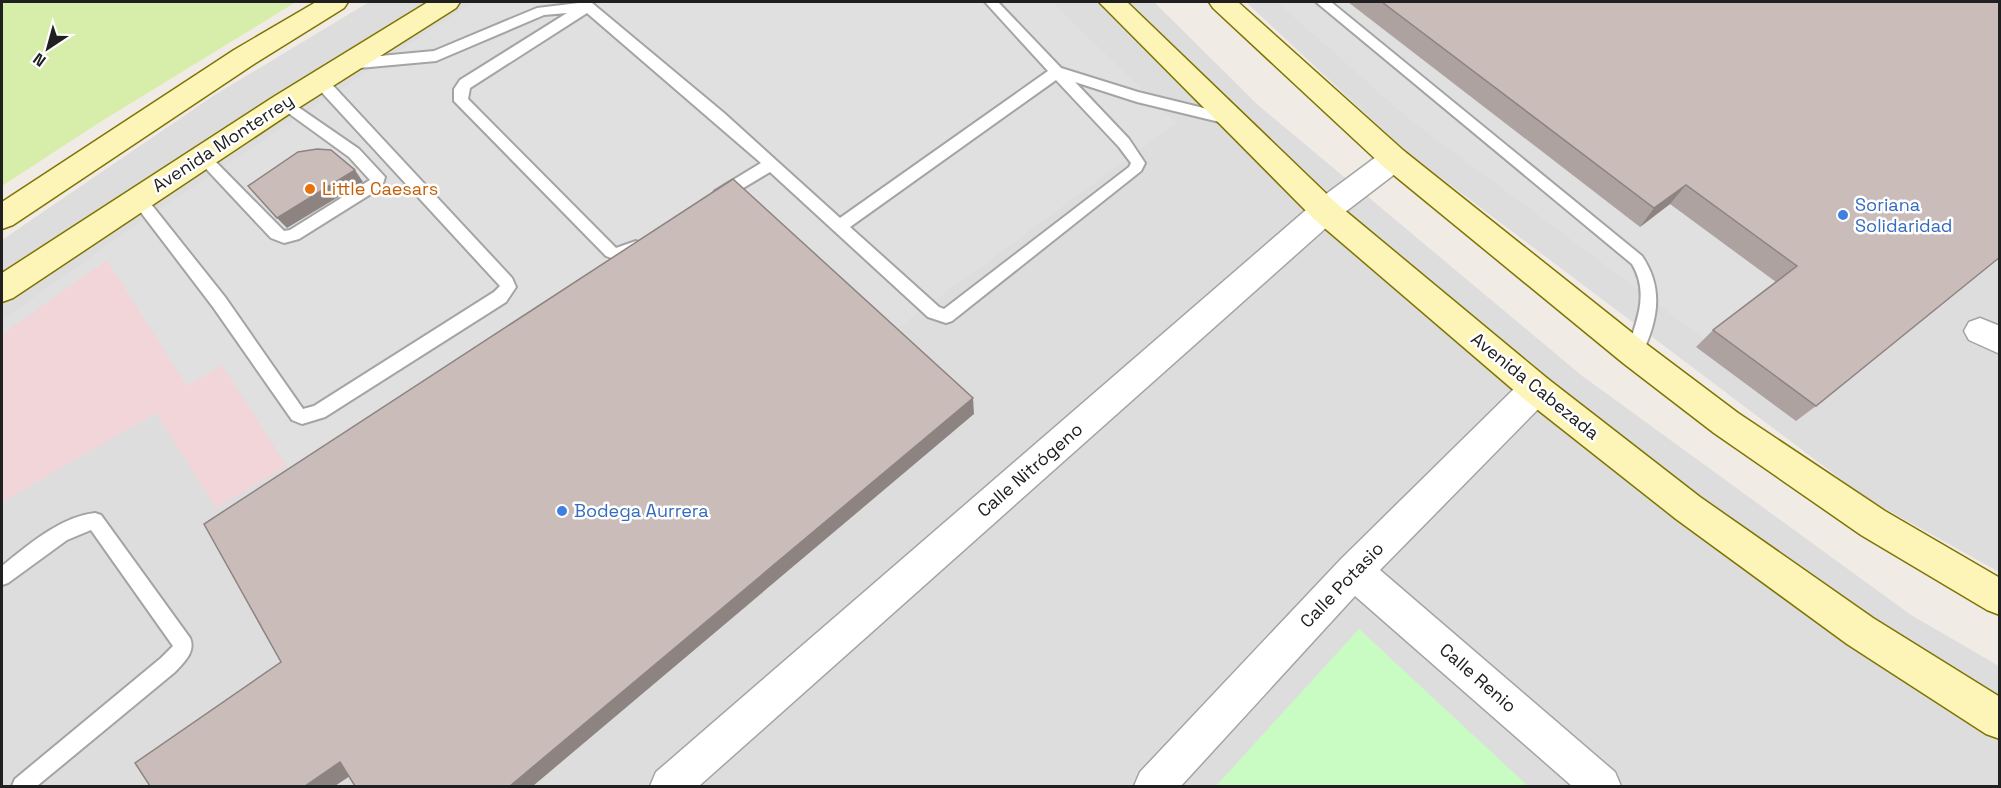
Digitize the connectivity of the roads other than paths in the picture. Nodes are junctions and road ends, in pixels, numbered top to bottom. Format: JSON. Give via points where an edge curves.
{"nodes":[{"id":1,"x":335,"y":2,"type":"edge"},
{"id":2,"x":447,"y":2,"type":"edge"},
{"id":3,"x":991,"y":2,"type":"edge"},
{"id":4,"x":1112,"y":2,"type":"edge"},
{"id":5,"x":1222,"y":2,"type":"edge"},
{"id":6,"x":1323,"y":2,"type":"edge"},
{"id":7,"x":590,"y":3,"type":"edge"},
{"id":8,"x":347,"y":64,"type":"junction"},
{"id":9,"x":1057,"y":72,"type":"junction"},
{"id":10,"x":320,"y":81,"type":"junction"},
{"id":11,"x":285,"y":103,"type":"junction"},
{"id":12,"x":1232,"y":120,"type":"junction"},
{"id":13,"x":202,"y":157,"type":"junction"},
{"id":14,"x":1394,"y":159,"type":"junction"},
{"id":15,"x":771,"y":164,"type":"junction"},
{"id":16,"x":138,"y":198,"type":"junction"},
{"id":17,"x":712,"y":200,"type":"edge"},
{"id":18,"x":1325,"y":211,"type":"junction"},
{"id":19,"x":2,"y":217,"type":"edge"},
{"id":20,"x":841,"y":225,"type":"junction"},
{"id":21,"x":646,"y":241,"type":"edge"},
{"id":22,"x":2,"y":289,"type":"edge"},
{"id":23,"x":1634,"y":353,"type":"junction"},
{"id":24,"x":1536,"y":389,"type":"junction"},
{"id":25,"x":1354,"y":571,"type":"junction"},
{"id":26,"x":2,"y":577,"type":"edge"},
{"id":27,"x":2000,"y":598,"type":"edge"},
{"id":28,"x":2000,"y":720,"type":"edge"},
{"id":29,"x":22,"y":786,"type":"edge"},
{"id":30,"x":670,"y":786,"type":"edge"},
{"id":31,"x":1154,"y":786,"type":"edge"},
{"id":32,"x":1601,"y":786,"type":"edge"}],
"edges":[{"from":1,"to":19,"type":"main road"},
{"from":2,"to":8,"type":"main road","name":"Avenida Monterrey"},
{"from":3,"to":9,"type":"lane"},
{"from":4,"to":12,"type":"main road","name":"Avenida Cabezada"},
{"from":5,"to":14,"type":"main road"},
{"from":6,"to":23,"type":"lane","via":[[1637,260],[1651,287]]},
{"from":7,"to":8,"type":"lane","via":[[542,11],[436,56]]},
{"from":7,"to":15,"type":"lane"},
{"from":7,"to":21,"type":"lane","via":[[465,84],[461,100],[611,252],[623,254]]},
{"from":8,"to":10,"type":"main road","name":"Avenida Monterrey"},
{"from":9,"to":12,"type":"lane"},
{"from":9,"to":20,"type":"lane"},
{"from":9,"to":20,"type":"lane","via":[[1124,143],[1137,159],[1137,167],[950,315],[934,312]]},
{"from":10,"to":11,"type":"main road","name":"Avenida Monterrey"},
{"from":10,"to":16,"type":"lane","via":[[507,282],[508,287],[500,297],[319,412],[302,417]]},
{"from":11,"to":13,"type":"main road","name":"Avenida Monterrey"},
{"from":11,"to":13,"type":"lane","via":[[354,153],[378,177],[377,183],[294,235],[284,237],[276,234]]},
{"from":12,"to":18,"type":"main road","name":"Avenida Cabezada"},
{"from":13,"to":16,"type":"main road","name":"Avenida Monterrey"},
{"from":14,"to":18,"type":"street","name":"Calle Nitrógeno"},
{"from":14,"to":23,"type":"main road"},
{"from":15,"to":17,"type":"lane"},
{"from":15,"to":20,"type":"lane"},
{"from":16,"to":22,"type":"main road","name":"Avenida Monterrey"},
{"from":18,"to":24,"type":"main road","name":"Avenida Cabezada"},
{"from":18,"to":30,"type":"street","name":"Calle Nitrógeno"},
{"from":23,"to":27,"type":"main road","via":[[1726,423],[1873,523]]},
{"from":24,"to":25,"type":"street","name":"Calle Potasio"},
{"from":24,"to":28,"type":"main road","name":"Avenida Cabezada","via":[[1688,508],[1860,630]]},
{"from":25,"to":31,"type":"street","name":"Calle Potasio"},
{"from":25,"to":32,"type":"street","name":"Calle Renio"},
{"from":26,"to":29,"type":"lane","via":[[74,526],[95,521],[183,644],[168,665]]}]}
